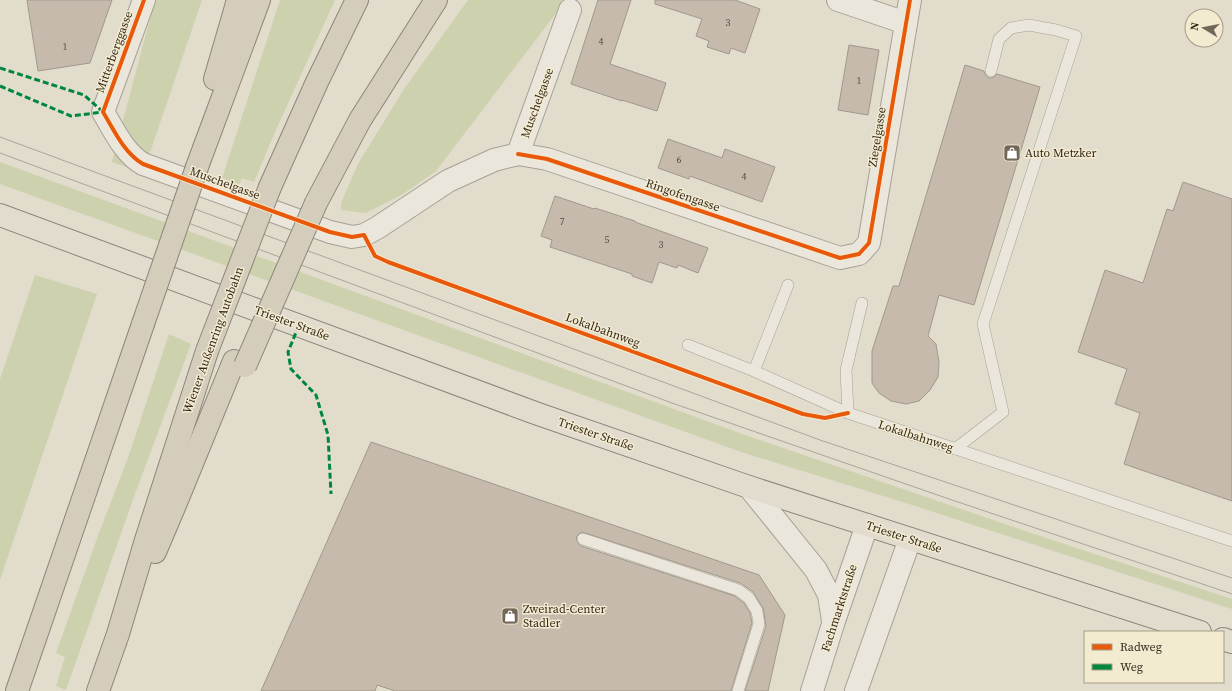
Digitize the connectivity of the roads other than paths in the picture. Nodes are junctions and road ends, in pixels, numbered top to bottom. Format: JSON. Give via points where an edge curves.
{"nodes":[{"id":1,"x":144,"y":0,"type":"edge"},
{"id":2,"x":238,"y":0,"type":"edge"},
{"id":3,"x":259,"y":0,"type":"edge"},
{"id":4,"x":357,"y":0,"type":"edge"},
{"id":5,"x":424,"y":0,"type":"edge"},
{"id":6,"x":436,"y":0,"type":"edge"},
{"id":7,"x":838,"y":0,"type":"edge"},
{"id":8,"x":910,"y":0,"type":"edge"},
{"id":9,"x":570,"y":10,"type":"dead end"},
{"id":10,"x":906,"y":23,"type":"junction"},
{"id":11,"x":991,"y":71,"type":"dead end"},
{"id":12,"x":103,"y":112,"type":"joint"},
{"id":13,"x":518,"y":154,"type":"junction"},
{"id":14,"x":197,"y":167,"type":"junction"},
{"id":15,"x":310,"y":201,"type":"junction"},
{"id":16,"x":0,"y":215,"type":"edge"},
{"id":17,"x":840,"y":258,"type":"joint"},
{"id":18,"x":788,"y":285,"type":"dead end"},
{"id":19,"x":862,"y":303,"type":"dead end"},
{"id":20,"x":688,"y":345,"type":"dead end"},
{"id":21,"x":754,"y":371,"type":"junction"},
{"id":22,"x":848,"y":413,"type":"junction"},
{"id":23,"x":955,"y":449,"type":"junction"},
{"id":24,"x":749,"y":487,"type":"junction"},
{"id":25,"x":867,"y":525,"type":"junction"},
{"id":26,"x":583,"y":539,"type":"dead end"},
{"id":27,"x":910,"y":539,"type":"junction"},
{"id":28,"x":1232,"y":541,"type":"edge"},
{"id":29,"x":834,"y":622,"type":"junction"},
{"id":30,"x":1197,"y":631,"type":"edge"},
{"id":31,"x":118,"y":634,"type":"junction"},
{"id":32,"x":17,"y":691,"type":"edge"},
{"id":33,"x":98,"y":691,"type":"edge"},
{"id":34,"x":738,"y":691,"type":"edge"},
{"id":35,"x":812,"y":691,"type":"edge"},
{"id":36,"x":856,"y":691,"type":"edge"}],
"edges":[{"from":1,"to":12,"type":"street","name":"Mitterberggasse"},
{"from":2,"to":14,"type":"highway","via":[[214,82]]},
{"from":3,"to":14,"type":"highway"},
{"from":4,"to":31,"type":"highway","name":"Wiener Außenring Autobahn","bridge":true,"via":[[270,187],[207,351]]},
{"from":5,"to":15,"type":"highway","via":[[346,118]]},
{"from":6,"to":15,"type":"highway"},
{"from":7,"to":10,"type":"street"},
{"from":8,"to":10,"type":"street","name":"Ziegelgasse"},
{"from":9,"to":13,"type":"street","name":"Muschelgasse"},
{"from":10,"to":17,"type":"street","name":"Ziegelgasse","via":[[870,243],[858,254]]},
{"from":11,"to":23,"type":"lane","via":[[999,39],[1011,28],[1029,25],[1076,36],[983,324],[1003,412]]},
{"from":12,"to":13,"type":"street","name":"Muschelgasse","via":[[135,160],[330,232],[352,237],[364,235],[377,228],[448,181],[494,160]]},
{"from":13,"to":17,"type":"street","name":"Ringofengasse","via":[[547,159]]},
{"from":14,"to":32,"type":"highway","bridge":true},
{"from":15,"to":31,"type":"highway","via":[[240,364]]},
{"from":16,"to":24,"type":"main road","name":"Triester Straße","via":[[538,414]]},
{"from":18,"to":21,"type":"lane"},
{"from":19,"to":22,"type":"lane","via":[[846,370]]},
{"from":20,"to":21,"type":"lane","name":"Lokalbahnweg"},
{"from":21,"to":22,"type":"lane","name":"Lokalbahnweg"},
{"from":22,"to":23,"type":"lane","name":"Lokalbahnweg"},
{"from":23,"to":28,"type":"lane","name":"Lokalbahnweg"},
{"from":24,"to":25,"type":"main road","name":"Triester Straße"},
{"from":24,"to":29,"type":"street","via":[[816,570],[829,595]]},
{"from":25,"to":27,"type":"main road","name":"Triester Straße"},
{"from":25,"to":29,"type":"street","name":"Fachmarktstraße"},
{"from":26,"to":34,"type":"lane","via":[[738,590],[749,598],[757,611],[759,624]]},
{"from":27,"to":30,"type":"main road","name":"Triester Straße"},
{"from":27,"to":36,"type":"street"},
{"from":29,"to":35,"type":"street","name":"Fachmarktstraße"},
{"from":31,"to":33,"type":"highway","name":"Wiener Außenring Autobahn"}]}
